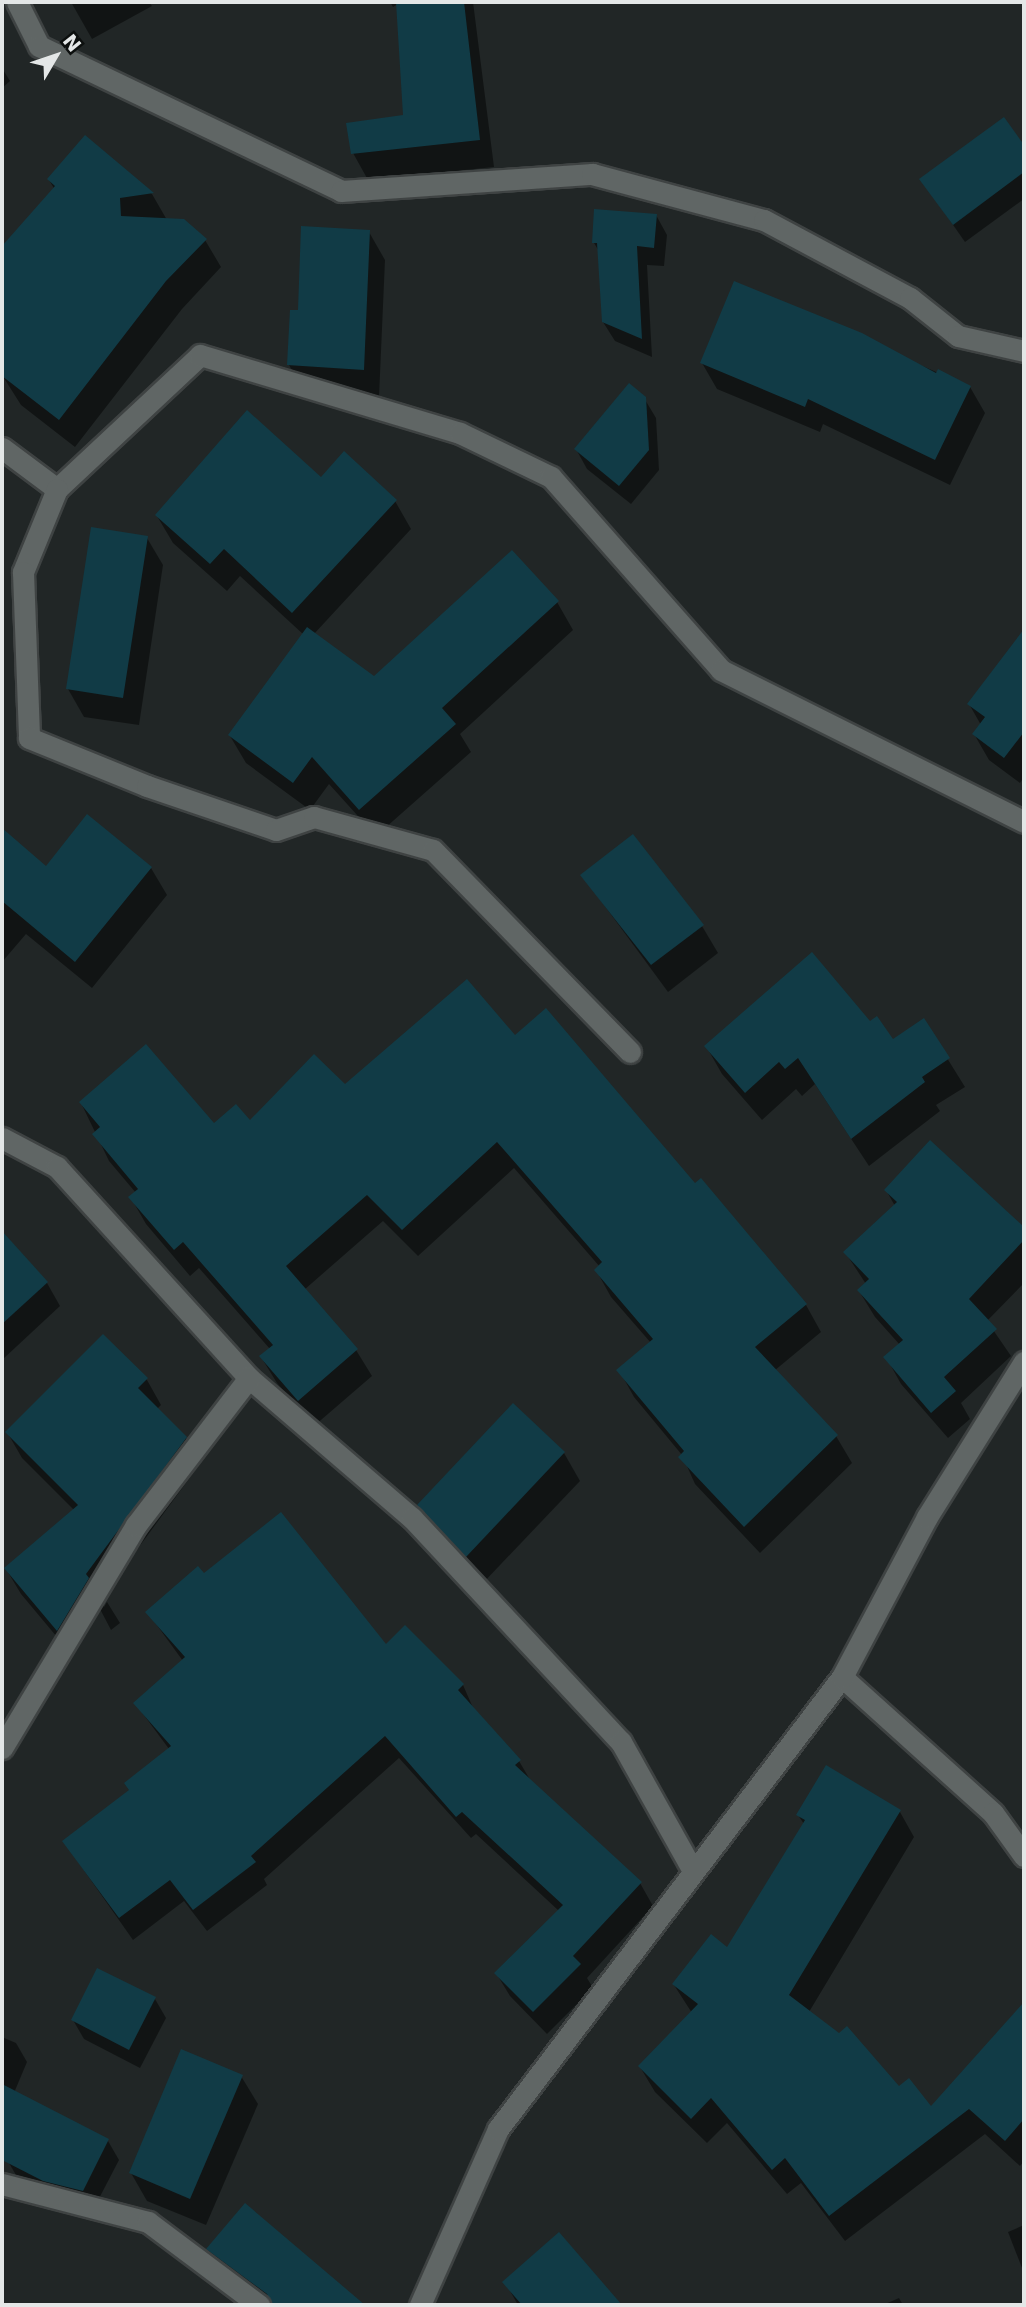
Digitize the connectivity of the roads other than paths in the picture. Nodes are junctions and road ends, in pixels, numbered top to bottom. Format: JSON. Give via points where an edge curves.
{"nodes":[{"id":1,"x":17,"y":2,"type":"edge"},
{"id":2,"x":1024,"y":351,"type":"edge"},
{"id":3,"x":2,"y":448,"type":"edge"},
{"id":4,"x":57,"y":489,"type":"junction"},
{"id":5,"x":1024,"y":822,"type":"edge"},
{"id":6,"x":630,"y":1052,"type":"dead end"},
{"id":7,"x":2,"y":1138,"type":"edge"},
{"id":8,"x":1024,"y":1362,"type":"edge"},
{"id":9,"x":249,"y":1378,"type":"junction"},
{"id":10,"x":842,"y":1677,"type":"junction"},
{"id":11,"x":2,"y":1748,"type":"edge"},
{"id":12,"x":1024,"y":1856,"type":"edge"},
{"id":13,"x":693,"y":1871,"type":"junction"},
{"id":14,"x":2,"y":2184,"type":"edge"},
{"id":15,"x":259,"y":2305,"type":"edge"},
{"id":16,"x":420,"y":2305,"type":"edge"}],
"edges":[{"from":1,"to":2,"type":"street","via":[[39,46],[341,191],[592,174],[764,220],[910,298],[958,336]]},
{"from":3,"to":4,"type":"street"},
{"from":4,"to":5,"type":"street","via":[[200,355],[460,432],[551,477],[721,670]]},
{"from":4,"to":6,"type":"street","via":[[23,572],[29,738],[147,786],[276,830],[314,817],[433,850]]},
{"from":7,"to":9,"type":"street","via":[[57,1167]]},
{"from":8,"to":10,"type":"street","via":[[927,1517]]},
{"from":9,"to":11,"type":"street","via":[[136,1525]]},
{"from":9,"to":13,"type":"street","via":[[412,1518],[621,1742]]},
{"from":10,"to":12,"type":"street","via":[[993,1813]]},
{"from":10,"to":13,"type":"street"},
{"from":13,"to":16,"type":"street","via":[[498,2129]]},
{"from":14,"to":15,"type":"street","via":[[148,2222]]}]}
